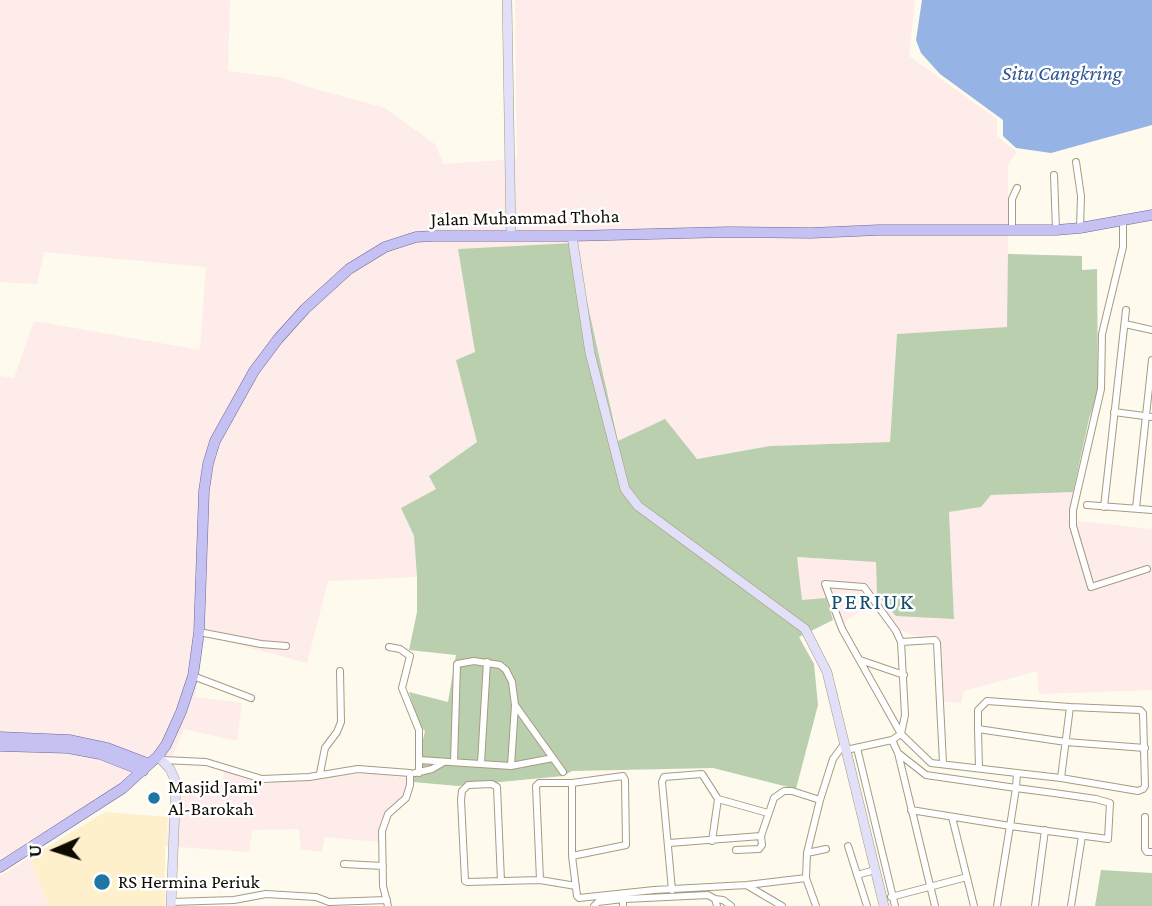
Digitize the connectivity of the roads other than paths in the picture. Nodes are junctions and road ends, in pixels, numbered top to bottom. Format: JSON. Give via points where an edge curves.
{"nodes":[{"id":1,"x":507,"y":0,"type":"edge"},
{"id":2,"x":1076,"y":162,"type":"dead end"},
{"id":3,"x":1054,"y":175,"type":"dead end"},
{"id":4,"x":1017,"y":188,"type":"dead end"},
{"id":5,"x":1152,"y":217,"type":"edge"},
{"id":6,"x":1123,"y":221,"type":"junction"},
{"id":7,"x":1080,"y":228,"type":"junction"},
{"id":8,"x":1012,"y":230,"type":"junction"},
{"id":9,"x":1056,"y":230,"type":"junction"},
{"id":10,"x":512,"y":235,"type":"junction"},
{"id":11,"x":572,"y":236,"type":"junction"},
{"id":12,"x":1126,"y":310,"type":"dead end"},
{"id":13,"x":1125,"y":324,"type":"junction"},
{"id":14,"x":1152,"y":330,"type":"edge"},
{"id":15,"x":1152,"y":360,"type":"edge"},
{"id":16,"x":1114,"y":412,"type":"junction"},
{"id":17,"x":1149,"y":417,"type":"edge"},
{"id":18,"x":1087,"y":505,"type":"dead end"},
{"id":19,"x":1104,"y":508,"type":"junction"},
{"id":20,"x":1136,"y":509,"type":"junction"},
{"id":21,"x":1152,"y":510,"type":"edge"},
{"id":22,"x":1147,"y":569,"type":"dead end"},
{"id":23,"x":199,"y":632,"type":"junction"},
{"id":24,"x":901,"y":642,"type":"junction"},
{"id":25,"x":286,"y":646,"type":"dead end"},
{"id":26,"x":389,"y":647,"type":"dead end"},
{"id":27,"x":860,"y":660,"type":"junction"},
{"id":28,"x":487,"y":662,"type":"junction"},
{"id":29,"x":340,"y":671,"type":"dead end"},
{"id":30,"x":192,"y":676,"type":"junction"},
{"id":31,"x":904,"y":676,"type":"junction"},
{"id":32,"x":251,"y":698,"type":"dead end"},
{"id":33,"x":515,"y":705,"type":"junction"},
{"id":34,"x":1070,"y":706,"type":"junction"},
{"id":35,"x":978,"y":729,"type":"junction"},
{"id":36,"x":901,"y":734,"type":"junction"},
{"id":37,"x":0,"y":737,"type":"edge"},
{"id":38,"x":892,"y":740,"type":"junction"},
{"id":39,"x":23,"y":742,"type":"junction"},
{"id":40,"x":1066,"y":742,"type":"junction"},
{"id":41,"x":0,"y":746,"type":"edge"},
{"id":42,"x":845,"y":747,"type":"junction"},
{"id":43,"x":857,"y":748,"type":"junction"},
{"id":44,"x":1145,"y":748,"type":"junction"},
{"id":45,"x":898,"y":753,"type":"junction"},
{"id":46,"x":161,"y":758,"type":"junction"},
{"id":47,"x":553,"y":758,"type":"junction"},
{"id":48,"x":419,"y":760,"type":"junction"},
{"id":49,"x":445,"y":762,"type":"junction"},
{"id":50,"x":454,"y":762,"type":"junction"},
{"id":51,"x":481,"y":763,"type":"junction"},
{"id":52,"x":943,"y":764,"type":"junction"},
{"id":53,"x":511,"y":766,"type":"junction"},
{"id":54,"x":146,"y":768,"type":"junction"},
{"id":55,"x":979,"y":768,"type":"junction"},
{"id":56,"x":563,"y":772,"type":"dead end"},
{"id":57,"x":410,"y":773,"type":"junction"},
{"id":58,"x":419,"y":773,"type":"junction"},
{"id":59,"x":1017,"y":773,"type":"junction"},
{"id":60,"x":320,"y":774,"type":"junction"},
{"id":61,"x":1061,"y":778,"type":"junction"},
{"id":62,"x":572,"y":783,"type":"junction"},
{"id":63,"x":1016,"y":788,"type":"junction"},
{"id":64,"x":718,"y":799,"type":"junction"},
{"id":65,"x":820,"y":800,"type":"junction"},
{"id":66,"x":911,"y":810,"type":"junction"},
{"id":67,"x":768,"y":813,"type":"junction"},
{"id":68,"x":952,"y":817,"type":"junction"},
{"id":69,"x":1145,"y":817,"type":"dead end"},
{"id":70,"x":1010,"y":825,"type":"junction"},
{"id":71,"x":1045,"y":830,"type":"junction"},
{"id":72,"x":761,"y":836,"type":"junction"},
{"id":73,"x":1082,"y":836,"type":"junction"},
{"id":74,"x":712,"y":841,"type":"junction"},
{"id":75,"x":669,"y":843,"type":"junction"},
{"id":76,"x":848,"y":846,"type":"dead end"},
{"id":77,"x":825,"y":849,"type":"dead end"},
{"id":78,"x":736,"y":850,"type":"dead end"},
{"id":79,"x":1152,"y":852,"type":"edge"},
{"id":80,"x":807,"y":853,"type":"junction"},
{"id":81,"x":572,"y":856,"type":"junction"},
{"id":82,"x":344,"y":864,"type":"dead end"},
{"id":83,"x":383,"y":866,"type":"junction"},
{"id":84,"x":0,"y":867,"type":"edge"},
{"id":85,"x":875,"y":870,"type":"junction"},
{"id":86,"x":857,"y":875,"type":"junction"},
{"id":87,"x":967,"y":877,"type":"junction"},
{"id":88,"x":806,"y":878,"type":"junction"},
{"id":89,"x":540,"y":880,"type":"junction"},
{"id":90,"x":501,"y":881,"type":"junction"},
{"id":91,"x":747,"y":885,"type":"junction"},
{"id":92,"x":930,"y":885,"type":"junction"},
{"id":93,"x":576,"y":886,"type":"junction"},
{"id":94,"x":672,"y":890,"type":"junction"},
{"id":95,"x":684,"y":897,"type":"junction"},
{"id":96,"x":893,"y":897,"type":"junction"},
{"id":97,"x":652,"y":898,"type":"junction"},
{"id":98,"x":716,"y":902,"type":"edge"},
{"id":99,"x":388,"y":903,"type":"edge"},
{"id":100,"x":624,"y":903,"type":"edge"},
{"id":101,"x":883,"y":903,"type":"edge"},
{"id":102,"x":171,"y":904,"type":"edge"},
{"id":103,"x":210,"y":904,"type":"edge"},
{"id":104,"x":594,"y":906,"type":"edge"},
{"id":105,"x":654,"y":906,"type":"edge"},
{"id":106,"x":686,"y":906,"type":"edge"},
{"id":107,"x":731,"y":906,"type":"edge"},
{"id":108,"x":782,"y":906,"type":"edge"},
{"id":109,"x":816,"y":906,"type":"edge"},
{"id":110,"x":867,"y":906,"type":"edge"},
{"id":111,"x":895,"y":906,"type":"edge"},
{"id":112,"x":935,"y":906,"type":"edge"},
{"id":113,"x":974,"y":906,"type":"edge"},
{"id":114,"x":997,"y":906,"type":"edge"},
{"id":115,"x":1035,"y":906,"type":"edge"},
{"id":116,"x":1071,"y":906,"type":"edge"}],
"edges":[{"from":1,"to":10,"type":"street"},
{"from":2,"to":7,"type":"street"},
{"from":3,"to":9,"type":"street"},
{"from":4,"to":8,"type":"street","via":[[1012,198]]},
{"from":5,"to":6,"type":"main road","name":"Jalan Muhammad Thoha"},
{"from":6,"to":7,"type":"main road","name":"Jalan Muhammad Thoha"},
{"from":6,"to":22,"type":"street","via":[[1123,247],[1102,334],[1101,389],[1073,526],[1091,587]]},
{"from":7,"to":9,"type":"main road","name":"Jalan Muhammad Thoha"},
{"from":8,"to":9,"type":"main road","name":"Jalan Muhammad Thoha"},
{"from":8,"to":11,"type":"main road","name":"Jalan Muhammad Thoha"},
{"from":10,"to":11,"type":"main road","name":"Jalan Muhammad Thoha"},
{"from":10,"to":23,"type":"main road","name":"Jalan Muhammad Thoha","via":[[416,237],[385,247],[349,270],[278,339],[226,419],[208,464]]},
{"from":11,"to":42,"type":"street","via":[[590,353],[625,489],[638,506],[805,629],[827,672]]},
{"from":12,"to":13,"type":"street"},
{"from":13,"to":14,"type":"street"},
{"from":13,"to":16,"type":"street"},
{"from":15,"to":17,"type":"street"},
{"from":16,"to":17,"type":"street"},
{"from":16,"to":19,"type":"street"},
{"from":17,"to":20,"type":"street"},
{"from":18,"to":19,"type":"street"},
{"from":19,"to":20,"type":"street"},
{"from":20,"to":21,"type":"street"},
{"from":23,"to":25,"type":"street"},
{"from":23,"to":30,"type":"main road","name":"Jalan Muhammad Thoha"},
{"from":24,"to":27,"type":"street","via":[[864,587],[825,584]]},
{"from":24,"to":31,"type":"street"},
{"from":24,"to":52,"type":"street","via":[[937,643]]},
{"from":26,"to":48,"type":"street","via":[[410,656],[402,688],[418,730]]},
{"from":27,"to":31,"type":"street"},
{"from":27,"to":36,"type":"street"},
{"from":28,"to":33,"type":"street","via":[[506,670]]},
{"from":28,"to":50,"type":"street","via":[[457,664]]},
{"from":28,"to":51,"type":"street"},
{"from":29,"to":60,"type":"street","via":[[341,722],[325,748]]},
{"from":30,"to":32,"type":"street"},
{"from":30,"to":46,"type":"main road","name":"Jalan Muhammad Thoha"},
{"from":31,"to":36,"type":"street"},
{"from":33,"to":47,"type":"street"},
{"from":33,"to":53,"type":"street"},
{"from":34,"to":35,"type":"street","via":[[987,701],[978,710]]},
{"from":34,"to":40,"type":"street"},
{"from":34,"to":44,"type":"street","via":[[1140,710]]},
{"from":35,"to":40,"type":"street"},
{"from":35,"to":55,"type":"street"},
{"from":36,"to":38,"type":"street"},
{"from":36,"to":52,"type":"street","via":[[931,762]]},
{"from":37,"to":39,"type":"main road"},
{"from":38,"to":43,"type":"street"},
{"from":38,"to":45,"type":"street"},
{"from":39,"to":41,"type":"main road"},
{"from":39,"to":54,"type":"main road","via":[[107,748]]},
{"from":40,"to":44,"type":"street"},
{"from":40,"to":61,"type":"street"},
{"from":42,"to":43,"type":"street"},
{"from":42,"to":65,"type":"street","via":[[833,759]]},
{"from":42,"to":85,"type":"street"},
{"from":43,"to":96,"type":"street"},
{"from":44,"to":61,"type":"street","via":[[1145,786],[1141,790]]},
{"from":45,"to":63,"type":"street","via":[[926,775]]},
{"from":45,"to":66,"type":"street"},
{"from":46,"to":54,"type":"main road","name":"Jalan Muhammad Thoha"},
{"from":46,"to":60,"type":"street","via":[[206,762],[262,779]]},
{"from":46,"to":102,"type":"street","via":[[176,782]]},
{"from":47,"to":53,"type":"street"},
{"from":47,"to":56,"type":"street"},
{"from":48,"to":49,"type":"street"},
{"from":48,"to":58,"type":"street"},
{"from":49,"to":50,"type":"street"},
{"from":49,"to":58,"type":"street"},
{"from":50,"to":51,"type":"street"},
{"from":51,"to":53,"type":"street"},
{"from":52,"to":55,"type":"street"},
{"from":54,"to":84,"type":"main road","name":"Jalan Muhammad Thoha","via":[[123,788]]},
{"from":55,"to":59,"type":"street"},
{"from":57,"to":58,"type":"street"},
{"from":57,"to":60,"type":"street","via":[[358,769]]},
{"from":57,"to":83,"type":"street","via":[[407,798],[388,814],[382,831]]},
{"from":59,"to":61,"type":"street"},
{"from":59,"to":63,"type":"street"},
{"from":62,"to":81,"type":"street"},
{"from":62,"to":81,"type":"street","via":[[623,776],[626,832],[626,845],[621,848]]},
{"from":62,"to":89,"type":"street","via":[[536,786]]},
{"from":63,"to":70,"type":"street"},
{"from":63,"to":73,"type":"street","via":[[1110,803],[1108,839]]},
{"from":64,"to":67,"type":"street"},
{"from":64,"to":74,"type":"street"},
{"from":64,"to":75,"type":"street","via":[[702,774],[664,777]]},
{"from":65,"to":67,"type":"street","via":[[784,791],[774,798]]},
{"from":65,"to":80,"type":"street"},
{"from":66,"to":68,"type":"street"},
{"from":66,"to":92,"type":"street"},
{"from":67,"to":72,"type":"street"},
{"from":68,"to":70,"type":"street"},
{"from":68,"to":87,"type":"street"},
{"from":69,"to":79,"type":"street","via":[[1145,849]]},
{"from":70,"to":71,"type":"street"},
{"from":70,"to":114,"type":"street"},
{"from":71,"to":73,"type":"street"},
{"from":71,"to":115,"type":"street"},
{"from":72,"to":74,"type":"street"},
{"from":72,"to":78,"type":"street","via":[[760,849]]},
{"from":73,"to":116,"type":"street"},
{"from":74,"to":75,"type":"street"},
{"from":75,"to":94,"type":"street"},
{"from":76,"to":86,"type":"street"},
{"from":77,"to":80,"type":"street"},
{"from":80,"to":88,"type":"street"},
{"from":81,"to":93,"type":"street"},
{"from":82,"to":83,"type":"street"},
{"from":83,"to":99,"type":"street"},
{"from":85,"to":86,"type":"street"},
{"from":85,"to":101,"type":"street"},
{"from":86,"to":110,"type":"street"},
{"from":87,"to":92,"type":"street"},
{"from":87,"to":113,"type":"street"},
{"from":88,"to":91,"type":"street"},
{"from":88,"to":109,"type":"street"},
{"from":89,"to":90,"type":"street"},
{"from":89,"to":93,"type":"street"},
{"from":90,"to":90,"type":"street","via":[[497,787],[468,785],[461,791],[465,880]]},
{"from":91,"to":94,"type":"street"},
{"from":91,"to":108,"type":"street"},
{"from":92,"to":96,"type":"street"},
{"from":92,"to":112,"type":"street"},
{"from":93,"to":94,"type":"street","via":[[581,898]]},
{"from":95,"to":97,"type":"street"},
{"from":95,"to":98,"type":"street","via":[[710,895]]},
{"from":95,"to":106,"type":"street"},
{"from":96,"to":101,"type":"street"},
{"from":96,"to":111,"type":"street"},
{"from":97,"to":100,"type":"street"},
{"from":97,"to":105,"type":"street"},
{"from":98,"to":107,"type":"street","via":[[723,900]]},
{"from":99,"to":103,"type":"street","via":[[266,894]]},
{"from":100,"to":104,"type":"street","via":[[598,902]]},
{"from":102,"to":103,"type":"street"}]}
